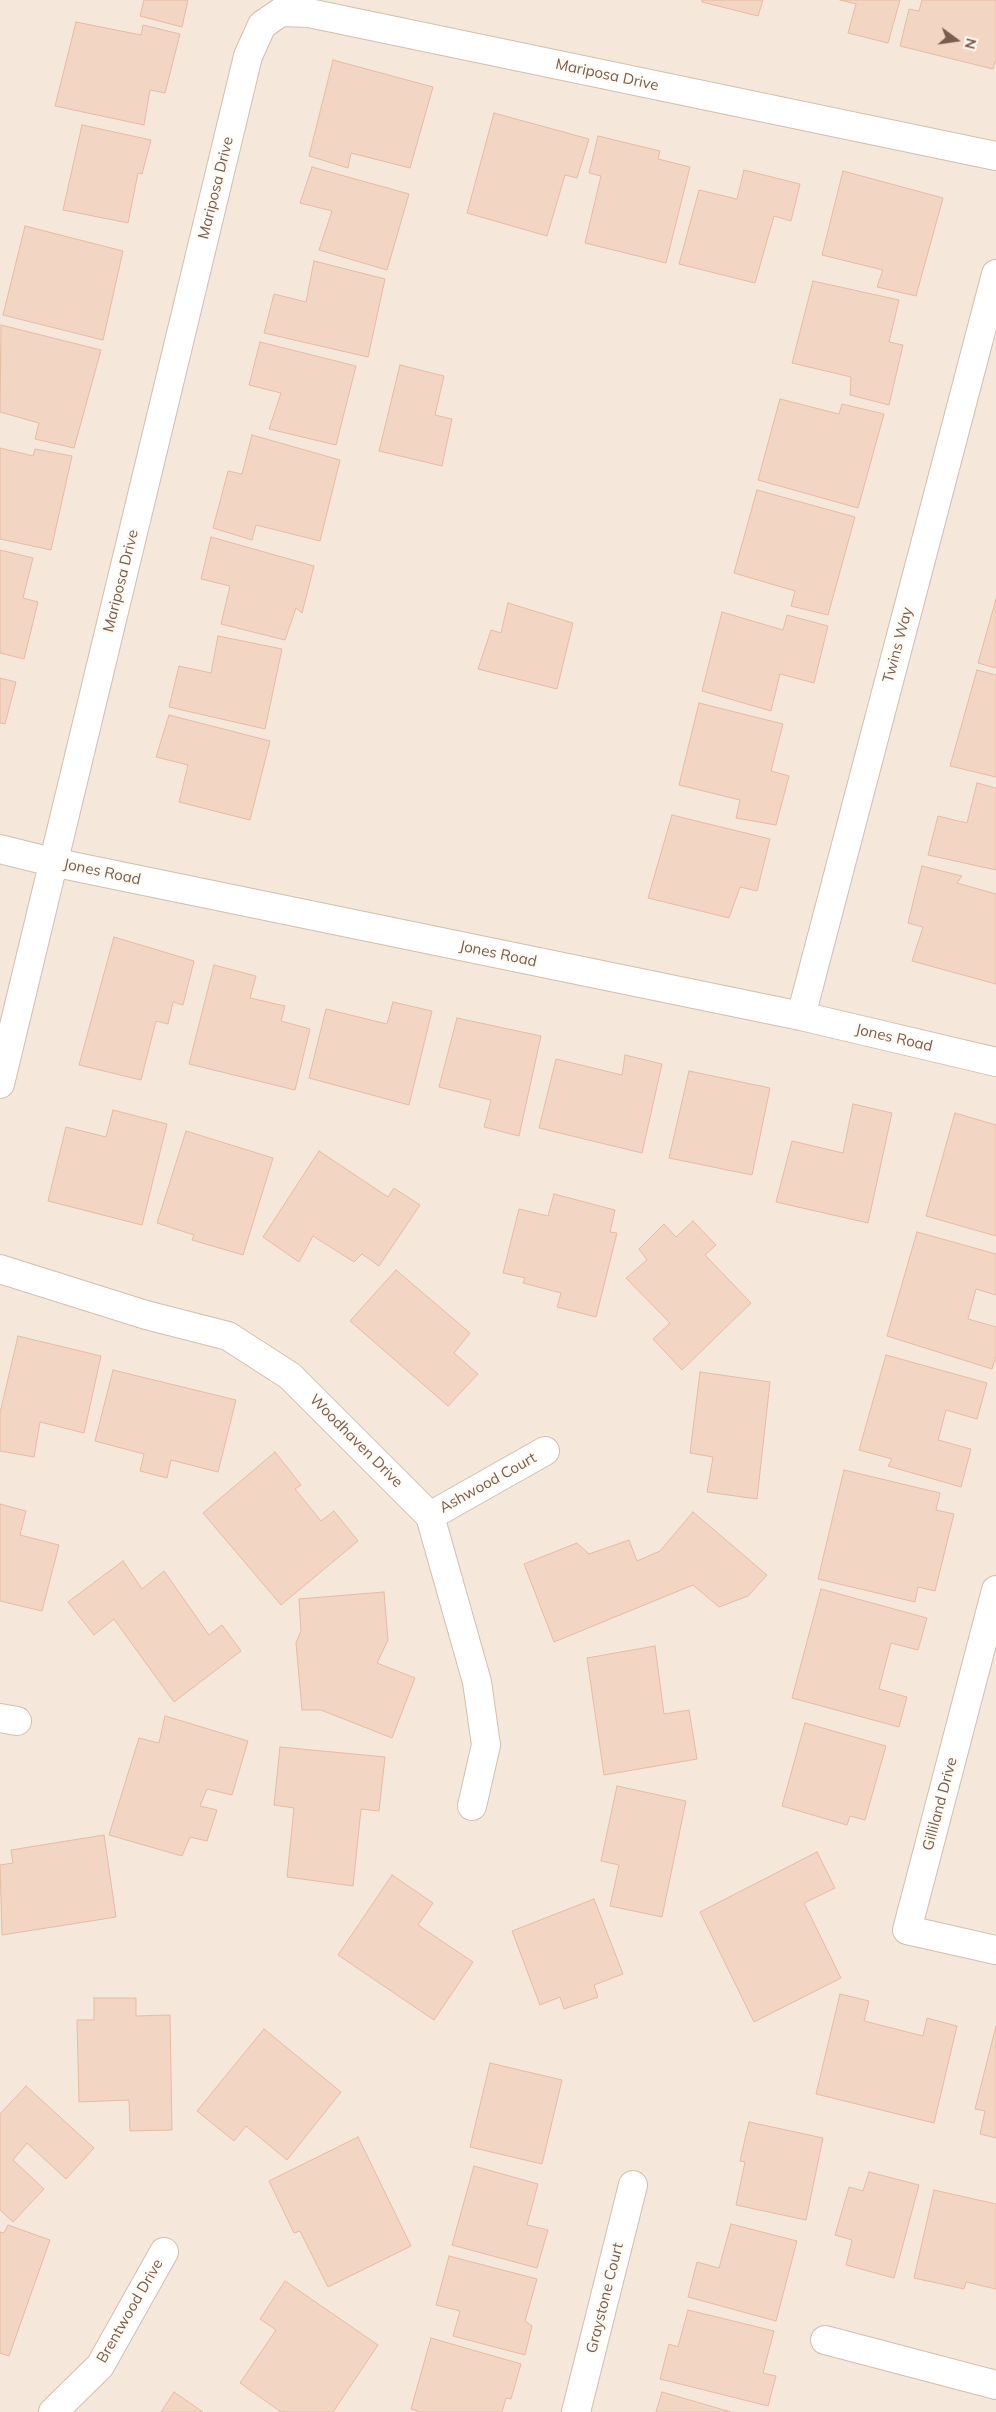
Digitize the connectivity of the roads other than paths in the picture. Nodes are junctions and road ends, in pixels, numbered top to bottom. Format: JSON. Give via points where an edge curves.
{"nodes":[{"id":1,"x":996,"y":156,"type":"edge"},
{"id":2,"x":996,"y":274,"type":"edge"},
{"id":3,"x":0,"y":849,"type":"edge"},
{"id":4,"x":52,"y":862,"type":"junction"},
{"id":5,"x":801,"y":1016,"type":"junction"},
{"id":6,"x":996,"y":1062,"type":"edge"},
{"id":7,"x":0,"y":1084,"type":"edge"},
{"id":8,"x":0,"y":1269,"type":"edge"},
{"id":9,"x":545,"y":1451,"type":"dead end"},
{"id":10,"x":430,"y":1516,"type":"junction"},
{"id":11,"x":996,"y":1590,"type":"edge"},
{"id":12,"x":472,"y":1806,"type":"dead end"},
{"id":13,"x":996,"y":1950,"type":"edge"},
{"id":14,"x":634,"y":2185,"type":"dead end"},
{"id":15,"x":164,"y":2252,"type":"dead end"},
{"id":16,"x":825,"y":2340,"type":"dead end"},
{"id":17,"x":996,"y":2385,"type":"edge"},
{"id":18,"x":53,"y":2412,"type":"edge"},
{"id":19,"x":576,"y":2412,"type":"edge"}],
"edges":[{"from":1,"to":4,"type":"street","name":"Mariposa Drive","via":[[309,12],[281,12],[262,25],[248,56]]},
{"from":2,"to":5,"type":"street","name":"Twins Way"},
{"from":3,"to":4,"type":"street","name":"Jones Road"},
{"from":4,"to":5,"type":"street","name":"Jones Road"},
{"from":4,"to":7,"type":"street","name":"Mariposa Drive"},
{"from":5,"to":6,"type":"street","name":"Jones Road"},
{"from":8,"to":10,"type":"street","name":"Woodhaven Drive","via":[[146,1315],[228,1336],[290,1376]]},
{"from":9,"to":10,"type":"street","name":"Ashwood Court"},
{"from":10,"to":12,"type":"street","name":"Woodhaven Drive","via":[[478,1691],[486,1745]]},
{"from":11,"to":13,"type":"street","name":"Gilliland Drive","via":[[907,1930]]},
{"from":14,"to":19,"type":"street","name":"Graystone Court"},
{"from":15,"to":18,"type":"street","name":"Brentwood Drive","via":[[100,2366]]},
{"from":16,"to":17,"type":"street"}]}
